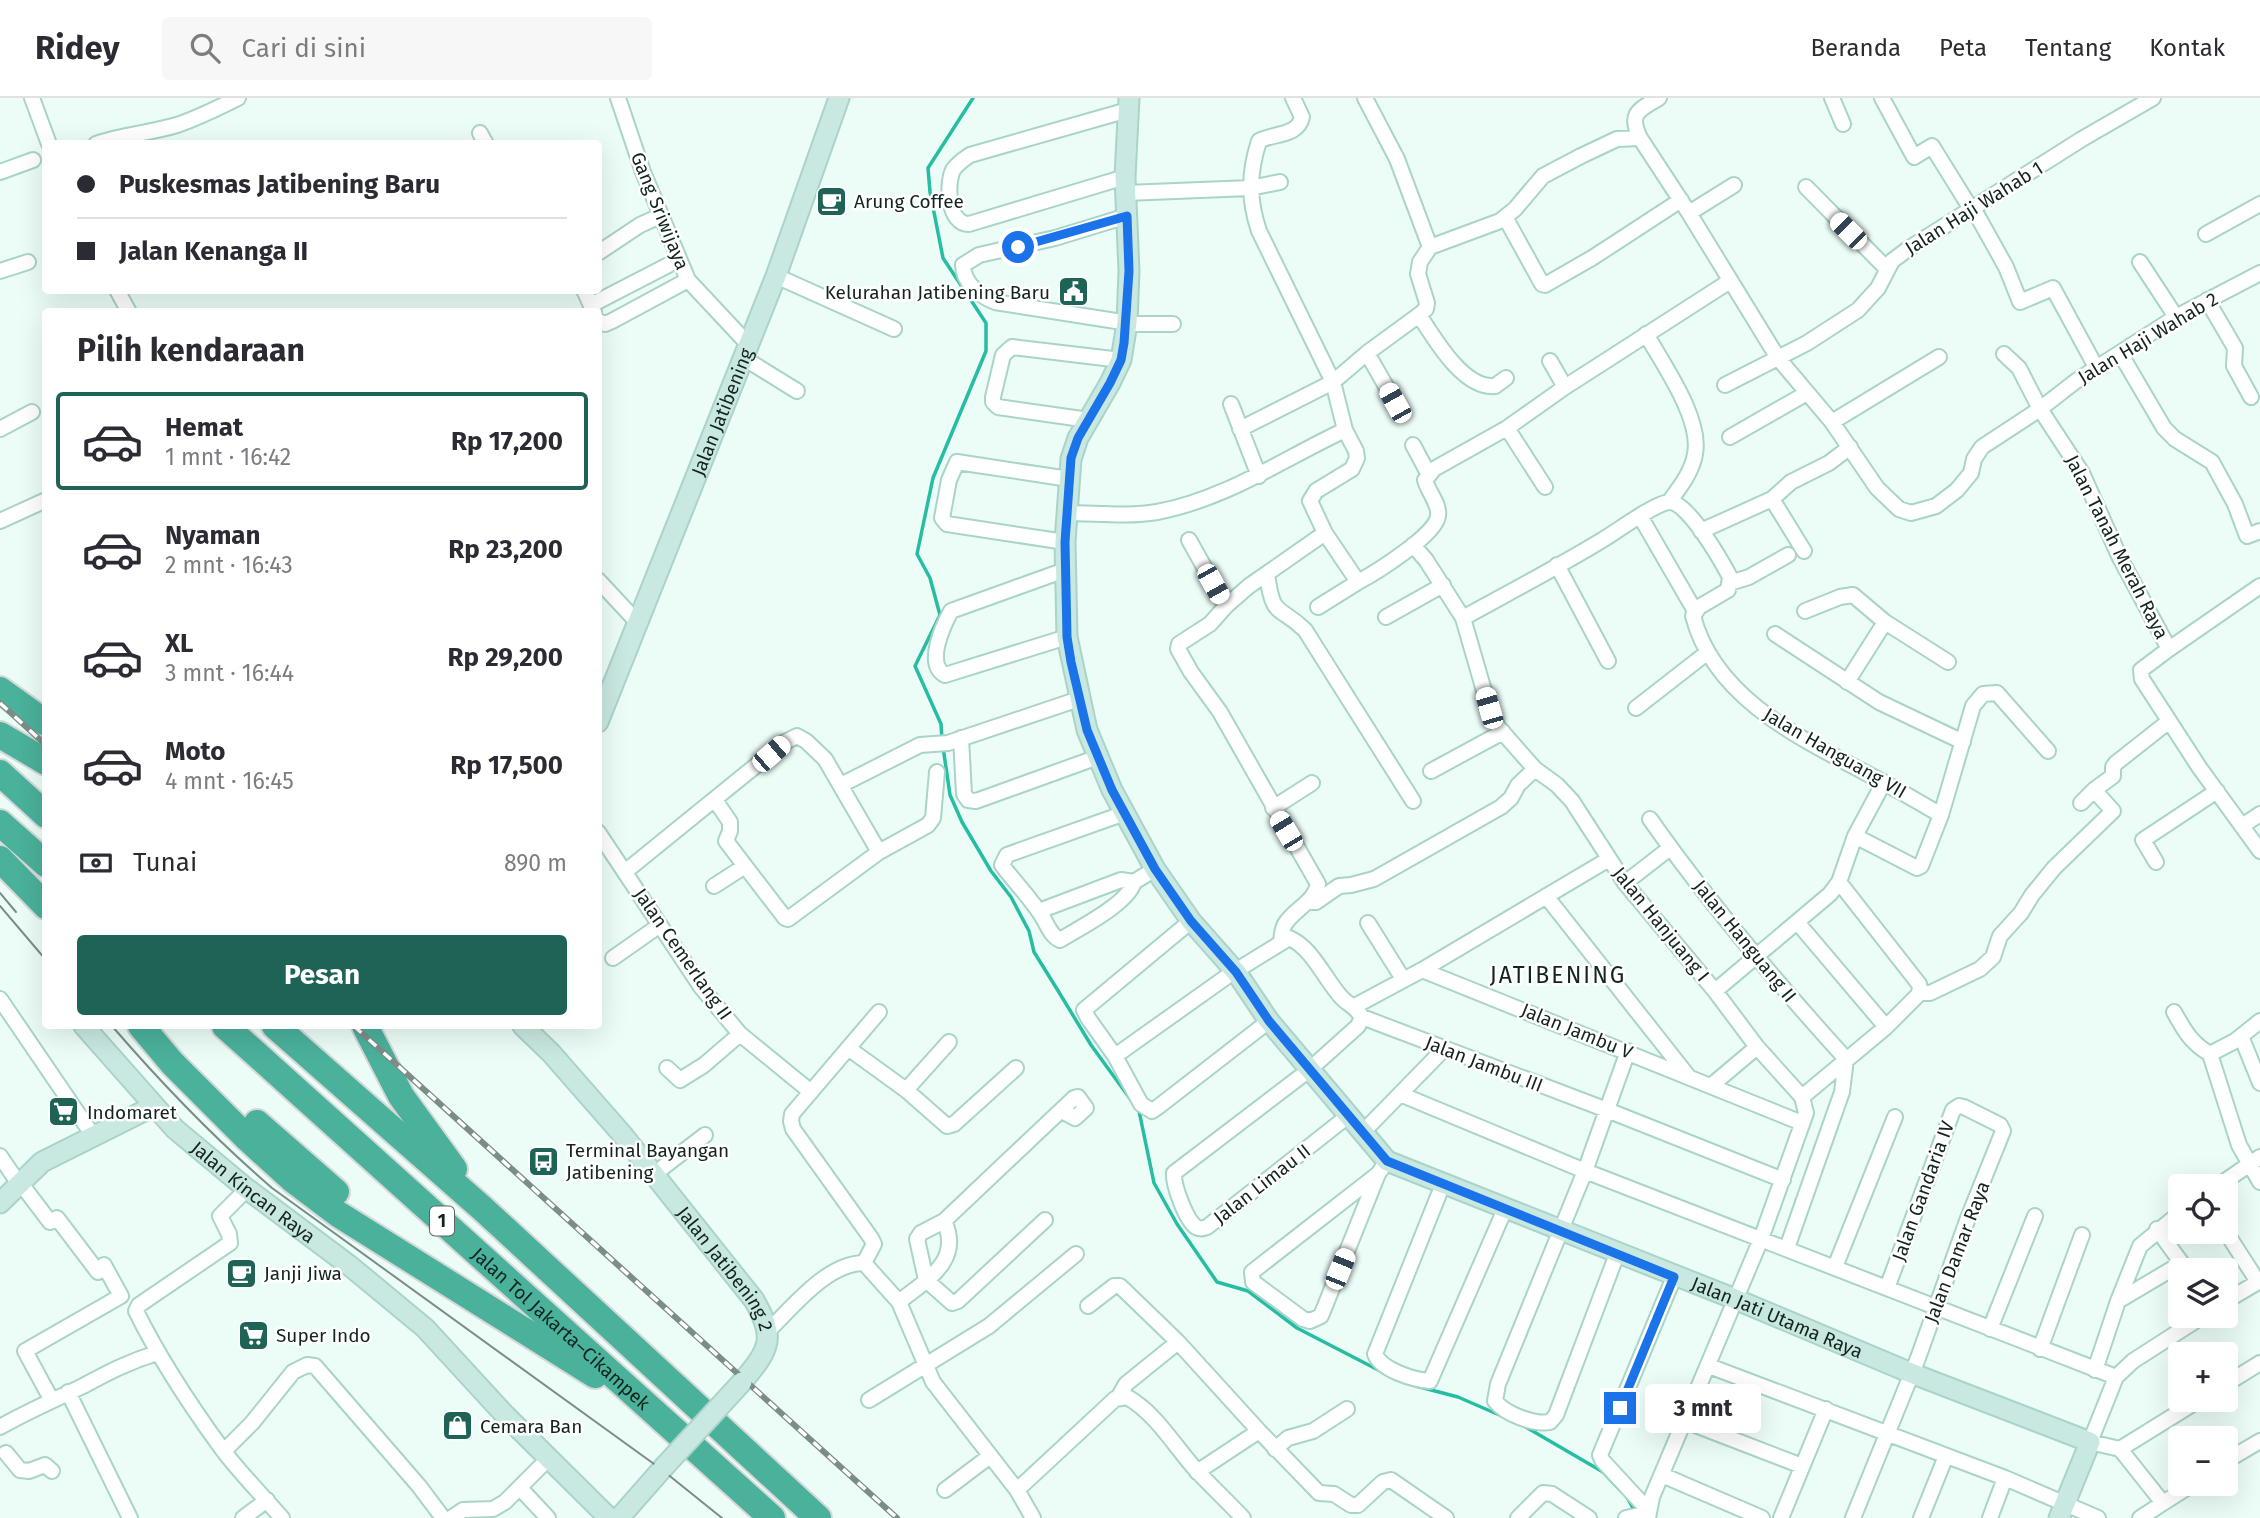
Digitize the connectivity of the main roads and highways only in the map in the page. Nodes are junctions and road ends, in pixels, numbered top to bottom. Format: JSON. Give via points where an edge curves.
{"nodes":[{"id":1,"x":839,"y":98,"type":"edge"},
{"id":2,"x":1128,"y":104,"type":"edge"},
{"id":3,"x":0,"y":690,"type":"edge"},
{"id":4,"x":602,"y":712,"type":"edge"},
{"id":5,"x":42,"y":720,"type":"edge"},
{"id":6,"x":0,"y":735,"type":"edge"},
{"id":7,"x":42,"y":760,"type":"edge"},
{"id":8,"x":0,"y":774,"type":"edge"},
{"id":9,"x":42,"y":811,"type":"edge"},
{"id":10,"x":0,"y":823,"type":"edge"},
{"id":11,"x":0,"y":859,"type":"edge"},
{"id":12,"x":42,"y":860,"type":"edge"},
{"id":13,"x":0,"y":885,"type":"edge"},
{"id":14,"x":42,"y":902,"type":"edge"},
{"id":15,"x":42,"y":922,"type":"edge"},
{"id":16,"x":87,"y":1029,"type":"edge"},
{"id":17,"x":144,"y":1029,"type":"edge"},
{"id":18,"x":163,"y":1029,"type":"edge"},
{"id":19,"x":228,"y":1029,"type":"edge"},
{"id":20,"x":278,"y":1029,"type":"edge"},
{"id":21,"x":367,"y":1029,"type":"edge"},
{"id":22,"x":526,"y":1029,"type":"edge"},
{"id":23,"x":154,"y":1107,"type":"junction"},
{"id":24,"x":0,"y":1203,"type":"edge"},
{"id":25,"x":483,"y":1209,"type":"junction"},
{"id":26,"x":450,"y":1283,"type":"junction"},
{"id":27,"x":659,"y":1416,"type":"junction"},
{"id":28,"x":2062,"y":1511,"type":"edge"},
{"id":29,"x":618,"y":1516,"type":"edge"},
{"id":30,"x":772,"y":1518,"type":"edge"},
{"id":31,"x":818,"y":1518,"type":"edge"}],
"edges":[{"from":1,"to":4,"type":"main road","name":"Jalan Jatibening","via":[[776,276]]},
{"from":2,"to":28,"type":"main road","name":"Jalan Jati Utama Raya","via":[[1127,323],[1121,360],[1071,458],[1065,542],[1067,637],[1079,699],[1098,757],[1155,869],[1269,1021],[1363,1132],[1382,1167],[1443,1184],[2090,1442]]},
{"from":3,"to":5,"type":"highway"},
{"from":6,"to":7,"type":"highway"},
{"from":8,"to":9,"type":"highway"},
{"from":10,"to":12,"type":"highway"},
{"from":11,"to":14,"type":"highway"},
{"from":13,"to":15,"type":"highway"},
{"from":16,"to":23,"type":"main road","name":"Jalan Kincan Raya"},
{"from":17,"to":26,"type":"highway","via":[[172,1063],[293,1180],[338,1214]]},
{"from":18,"to":26,"type":"highway","via":[[261,1127]]},
{"from":19,"to":27,"type":"highway","name":"Jalan Tol Jakarta–Cikampek","number":"1"},
{"from":20,"to":25,"type":"highway","name":"Jalan Tol Jakarta–Cikampek","number":"1"},
{"from":21,"to":25,"type":"highway","via":[[401,1096]]},
{"from":22,"to":29,"type":"main road","name":"Jalan Jatibening 2","bridge":true,"via":[[621,1133],[754,1300],[768,1331],[763,1354],[742,1382]]},
{"from":23,"to":24,"type":"main road","via":[[43,1162],[22,1187]]},
{"from":23,"to":29,"type":"main road","name":"Jalan Kincan Raya","via":[[247,1189],[425,1328],[548,1459]]},
{"from":25,"to":31,"type":"highway","name":"Jalan Tol Jakarta–Cikampek","number":"1"},
{"from":26,"to":27,"type":"highway"},
{"from":27,"to":30,"type":"highway","name":"Jalan Tol Jakarta–Cikampek","number":"1"}]}
